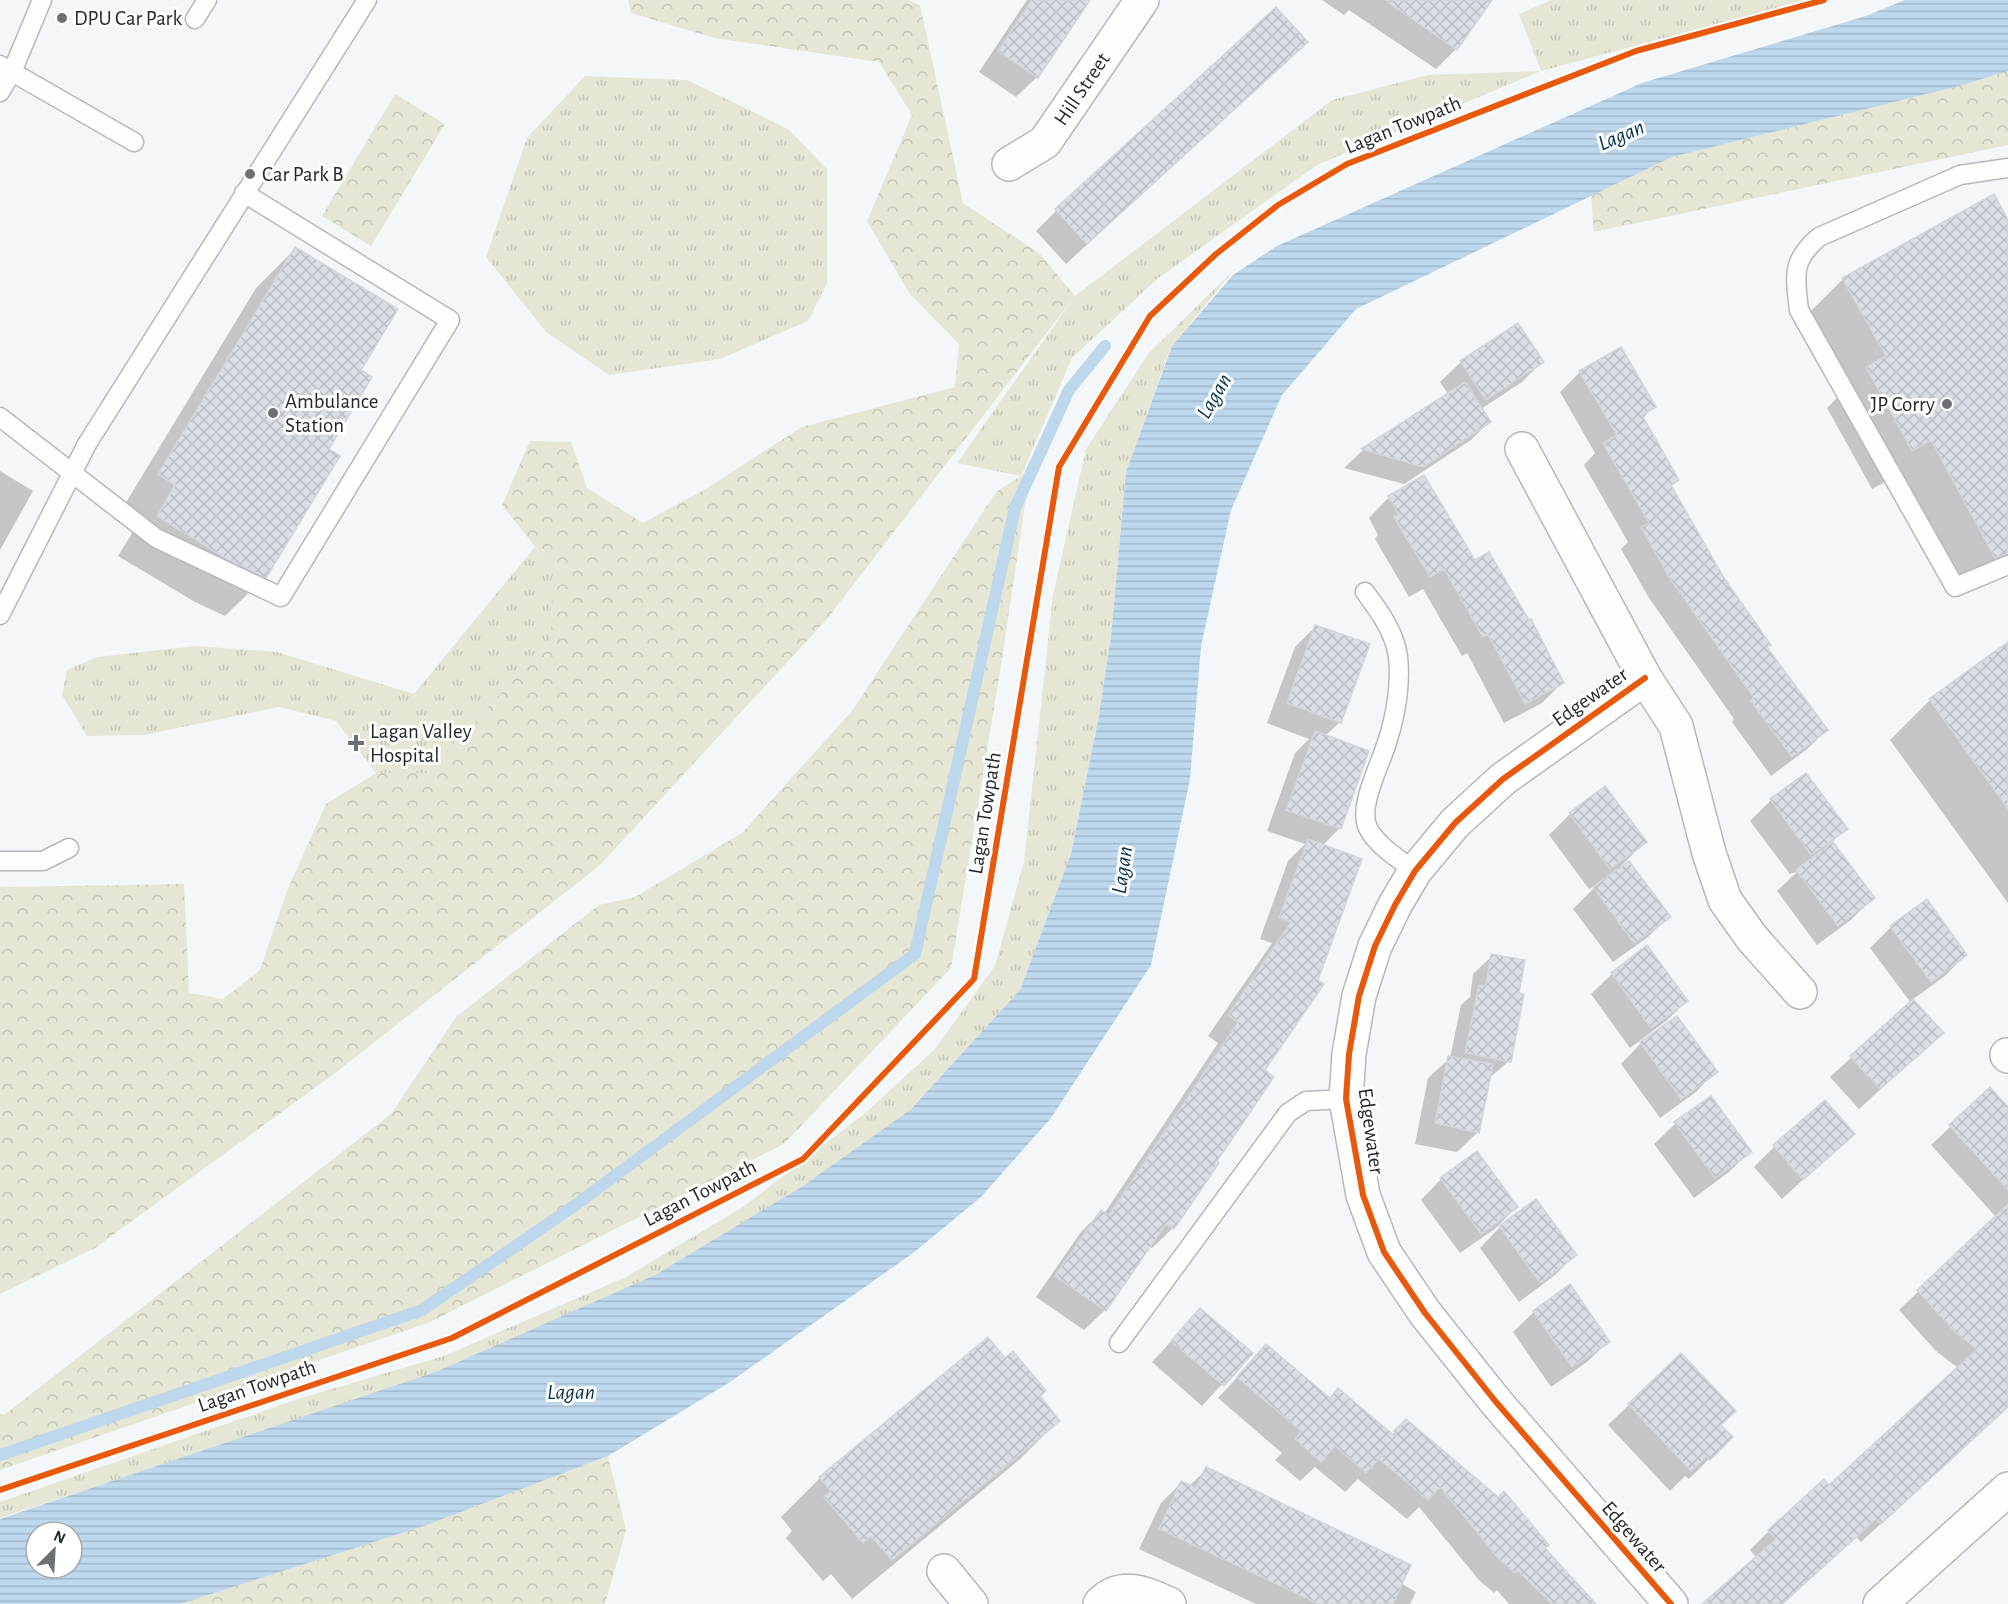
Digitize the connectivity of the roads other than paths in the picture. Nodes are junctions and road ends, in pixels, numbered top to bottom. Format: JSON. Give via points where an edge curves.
{"nodes":[{"id":1,"x":42,"y":0,"type":"edge"},
{"id":2,"x":207,"y":0,"type":"edge"},
{"id":3,"x":366,"y":0,"type":"edge"},
{"id":4,"x":1142,"y":0,"type":"edge"},
{"id":5,"x":195,"y":19,"type":"dead end"},
{"id":6,"x":6,"y":68,"type":"edge"},
{"id":7,"x":0,"y":92,"type":"edge"},
{"id":8,"x":134,"y":142,"type":"dead end"},
{"id":9,"x":1009,"y":164,"type":"dead end"},
{"id":10,"x":2008,"y":168,"type":"edge"},
{"id":11,"x":244,"y":193,"type":"junction"},
{"id":12,"x":0,"y":417,"type":"edge"},
{"id":13,"x":1522,"y":449,"type":"dead end"},
{"id":14,"x":72,"y":473,"type":"junction"},
{"id":15,"x":2008,"y":565,"type":"edge"},
{"id":16,"x":1365,"y":592,"type":"dead end"},
{"id":17,"x":0,"y":615,"type":"edge"},
{"id":18,"x":1645,"y":678,"type":"junction"},
{"id":19,"x":69,"y":848,"type":"dead end"},
{"id":20,"x":0,"y":861,"type":"edge"},
{"id":21,"x":1415,"y":871,"type":"junction"},
{"id":22,"x":1800,"y":992,"type":"dead end"},
{"id":23,"x":1346,"y":1099,"type":"junction"},
{"id":24,"x":1119,"y":1343,"type":"dead end"},
{"id":25,"x":2008,"y":1489,"type":"edge"},
{"id":26,"x":944,"y":1571,"type":"dead end"},
{"id":27,"x":971,"y":1604,"type":"edge"},
{"id":28,"x":1100,"y":1604,"type":"edge"},
{"id":29,"x":1169,"y":1604,"type":"edge"},
{"id":30,"x":1671,"y":1604,"type":"edge"},
{"id":31,"x":1880,"y":1604,"type":"edge"}],
"edges":[{"from":1,"to":6,"type":"lane"},
{"from":2,"to":5,"type":"lane"},
{"from":3,"to":11,"type":"lane"},
{"from":4,"to":9,"type":"street","name":"Hill Street","via":[[1046,142]]},
{"from":6,"to":7,"type":"lane"},
{"from":6,"to":8,"type":"lane"},
{"from":10,"to":15,"type":"lane","via":[[1960,175],[1819,237],[1802,252],[1795,278],[1798,310],[1955,587]]},
{"from":11,"to":14,"type":"lane"},
{"from":11,"to":14,"type":"lane","via":[[450,320],[282,597],[156,538]]},
{"from":12,"to":14,"type":"lane"},
{"from":13,"to":18,"type":"street","name":"Edgewater"},
{"from":14,"to":17,"type":"lane"},
{"from":16,"to":21,"type":"lane","via":[[1386,622],[1398,656],[1396,703],[1365,809],[1367,827],[1390,853]]},
{"from":18,"to":21,"type":"street","name":"Edgewater","via":[[1503,779],[1455,823]]},
{"from":18,"to":22,"type":"street","name":"Edgewater","via":[[1676,726],[1708,853],[1725,900],[1752,938]]},
{"from":19,"to":20,"type":"lane","via":[[43,861]]},
{"from":21,"to":23,"type":"street","name":"Edgewater","via":[[1375,946],[1359,996]]},
{"from":23,"to":24,"type":"lane","name":"Edgewater","via":[[1306,1101],[1288,1113]]},
{"from":23,"to":30,"type":"street","name":"Edgewater","via":[[1363,1195],[1384,1252],[1425,1313],[1496,1402]]},
{"from":25,"to":31,"type":"street"},
{"from":26,"to":27,"type":"street"},
{"from":28,"to":29,"type":"street","via":[[1125,1590],[1148,1594]]}]}
